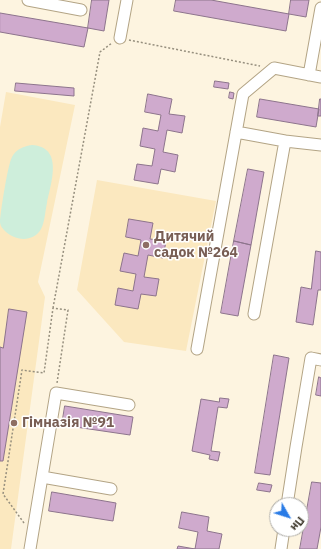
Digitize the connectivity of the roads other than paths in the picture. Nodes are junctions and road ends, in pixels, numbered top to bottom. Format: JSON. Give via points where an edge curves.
{"nodes":[{"id":1,"x":28,"y":0,"type":"edge"},
{"id":2,"x":127,"y":0,"type":"edge"},
{"id":3,"x":321,"y":8,"type":"edge"},
{"id":4,"x":81,"y":10,"type":"dead end"},
{"id":5,"x":120,"y":38,"type":"road end"},
{"id":6,"x":309,"y":74,"type":"junction"},
{"id":7,"x":321,"y":77,"type":"edge"},
{"id":8,"x":236,"y":132,"type":"junction"},
{"id":9,"x":285,"y":141,"type":"junction"},
{"id":10,"x":321,"y":145,"type":"edge"},
{"id":11,"x":254,"y":314,"type":"dead end"},
{"id":12,"x":197,"y":349,"type":"dead end"},
{"id":13,"x":321,"y":360,"type":"edge"},
{"id":14,"x":129,"y":405,"type":"dead end"},
{"id":15,"x":42,"y":477,"type":"junction"},
{"id":16,"x":111,"y":490,"type":"dead end"},
{"id":17,"x":289,"y":497,"type":"edge"},
{"id":18,"x":283,"y":537,"type":"edge"},
{"id":19,"x":30,"y":549,"type":"edge"},
{"id":20,"x":281,"y":549,"type":"edge"}],
"edges":[{"from":1,"to":4,"type":"lane"},
{"from":2,"to":5,"type":"lane"},
{"from":3,"to":6,"type":"lane"},
{"from":6,"to":7,"type":"lane"},
{"from":6,"to":8,"type":"lane","via":[[274,68],[243,94]]},
{"from":8,"to":9,"type":"lane"},
{"from":8,"to":12,"type":"lane"},
{"from":9,"to":10,"type":"lane"},
{"from":9,"to":11,"type":"lane"},
{"from":13,"to":17,"type":"lane","via":[[311,358]]},
{"from":14,"to":15,"type":"lane","via":[[56,394]]},
{"from":15,"to":16,"type":"lane"},
{"from":15,"to":19,"type":"lane"},
{"from":18,"to":20,"type":"lane"}]}
